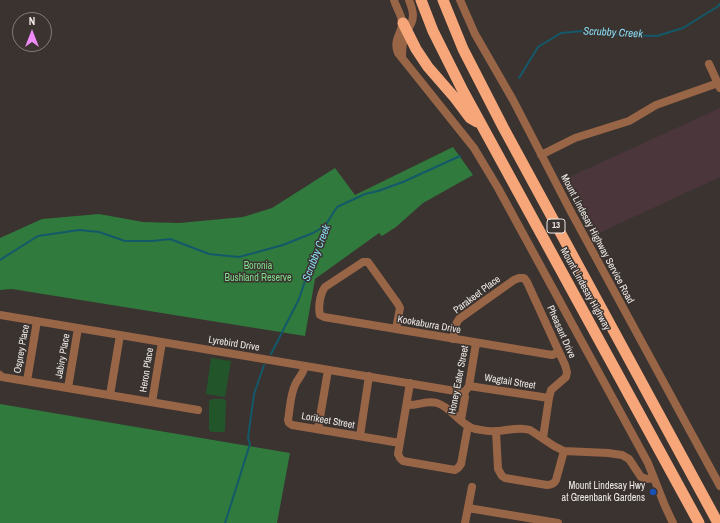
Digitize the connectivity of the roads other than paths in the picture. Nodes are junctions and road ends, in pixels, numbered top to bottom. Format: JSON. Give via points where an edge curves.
{"nodes":[{"id":1,"x":394,"y":0,"type":"edge"},
{"id":2,"x":409,"y":0,"type":"edge"},
{"id":3,"x":421,"y":0,"type":"edge"},
{"id":4,"x":443,"y":0,"type":"edge"},
{"id":5,"x":460,"y":0,"type":"edge"},
{"id":6,"x":405,"y":27,"type":"junction"},
{"id":7,"x":709,"y":64,"type":"dead end"},
{"id":8,"x":719,"y":86,"type":"edge"},
{"id":9,"x":482,"y":124,"type":"junction"},
{"id":10,"x":540,"y":155,"type":"junction"},
{"id":11,"x":524,"y":278,"type":"joint"},
{"id":12,"x":0,"y":315,"type":"edge"},
{"id":13,"x":37,"y":321,"type":"junction"},
{"id":14,"x":78,"y":328,"type":"junction"},
{"id":15,"x":396,"y":329,"type":"junction"},
{"id":16,"x":120,"y":335,"type":"junction"},
{"id":17,"x":453,"y":339,"type":"junction"},
{"id":18,"x":162,"y":342,"type":"junction"},
{"id":19,"x":476,"y":343,"type":"junction"},
{"id":20,"x":559,"y":352,"type":"junction"},
{"id":21,"x":305,"y":366,"type":"junction"},
{"id":22,"x":328,"y":370,"type":"junction"},
{"id":23,"x":0,"y":375,"type":"edge"},
{"id":24,"x":369,"y":376,"type":"junction"},
{"id":25,"x":27,"y":381,"type":"junction"},
{"id":26,"x":410,"y":383,"type":"junction"},
{"id":27,"x":469,"y":386,"type":"junction"},
{"id":28,"x":68,"y":388,"type":"junction"},
{"id":29,"x":464,"y":394,"type":"junction"},
{"id":30,"x":110,"y":395,"type":"junction"},
{"id":31,"x":549,"y":398,"type":"junction"},
{"id":32,"x":152,"y":402,"type":"junction"},
{"id":33,"x":407,"y":405,"type":"junction"},
{"id":34,"x":198,"y":410,"type":"dead end"},
{"id":35,"x":461,"y":420,"type":"junction"},
{"id":36,"x":468,"y":426,"type":"junction"},
{"id":37,"x":318,"y":429,"type":"junction"},
{"id":38,"x":496,"y":431,"type":"junction"},
{"id":39,"x":360,"y":436,"type":"junction"},
{"id":40,"x":543,"y":438,"type":"junction"},
{"id":41,"x":400,"y":443,"type":"junction"},
{"id":42,"x":564,"y":451,"type":"junction"},
{"id":43,"x":654,"y":478,"type":"junction"},
{"id":44,"x":720,"y":486,"type":"edge"},
{"id":45,"x":472,"y":487,"type":"dead end"},
{"id":46,"x":468,"y":508,"type":"junction"},
{"id":47,"x":465,"y":523,"type":"edge"},
{"id":48,"x":558,"y":523,"type":"edge"},
{"id":49,"x":673,"y":523,"type":"edge"},
{"id":50,"x":699,"y":523,"type":"edge"},
{"id":51,"x":718,"y":523,"type":"edge"}],
"edges":[{"from":1,"to":6,"type":"street"},
{"from":2,"to":6,"type":"street","via":[[413,17],[412,23]]},
{"from":3,"to":9,"type":"highway","name":"Mount Lindesay Highway","number":"13","via":[[433,31]]},
{"from":4,"to":51,"type":"highway","name":"Mount Lindesay Highway","number":"13","via":[[463,49],[503,127]]},
{"from":5,"to":10,"type":"street","name":"Mount Lindesay Highway Service Road","via":[[475,34],[513,100]]},
{"from":6,"to":9,"type":"highway","via":[[416,49],[435,75],[470,118]]},
{"from":6,"to":43,"type":"street","via":[[402,58],[483,161]]},
{"from":7,"to":8,"type":"street"},
{"from":8,"to":10,"type":"street","via":[[656,104],[629,121],[575,138]]},
{"from":9,"to":50,"type":"highway","name":"Mount Lindesay Highway","number":"13"},
{"from":10,"to":44,"type":"street","name":"Mount Lindesay Highway Service Road"},
{"from":11,"to":17,"type":"street","name":"Parakeet Place","via":[[514,280],[459,319]]},
{"from":11,"to":20,"type":"street","name":"Pheasant Drive"},
{"from":12,"to":13,"type":"street","name":"Lyrebird Drive"},
{"from":13,"to":14,"type":"street","name":"Lyrebird Drive"},
{"from":13,"to":25,"type":"street","name":"Osprey Place"},
{"from":14,"to":16,"type":"street","name":"Lyrebird Drive"},
{"from":14,"to":28,"type":"street","name":"Jabiry Place"},
{"from":15,"to":15,"type":"street","name":"Kookaburra Drive","via":[[400,308],[368,262],[363,262],[322,291],[320,316]]},
{"from":15,"to":17,"type":"street","name":"Kookaburra Drive"},
{"from":16,"to":18,"type":"street","name":"Lyrebird Drive"},
{"from":16,"to":30,"type":"street"},
{"from":17,"to":19,"type":"street","name":"Kookaburra Drive"},
{"from":18,"to":21,"type":"street","name":"Lyrebird Drive"},
{"from":18,"to":32,"type":"street","name":"Heron Place"},
{"from":19,"to":20,"type":"street","name":"Kookaburra Drive","via":[[552,355]]},
{"from":19,"to":27,"type":"street","name":"Honey Eater Street"},
{"from":20,"to":31,"type":"street","name":"Pheasant Drive","via":[[567,372],[566,377],[550,390]]},
{"from":21,"to":22,"type":"street","name":"Lyrebird Drive"},
{"from":21,"to":37,"type":"street","name":"Lorikeet Street","via":[[293,391],[288,420],[292,425]]},
{"from":22,"to":24,"type":"street","name":"Lyrebird Drive"},
{"from":22,"to":37,"type":"street"},
{"from":23,"to":25,"type":"street"},
{"from":24,"to":26,"type":"street","name":"Lyrebird Drive"},
{"from":24,"to":39,"type":"street"},
{"from":25,"to":28,"type":"street"},
{"from":26,"to":29,"type":"street","name":"Lyrebird Drive"},
{"from":26,"to":33,"type":"street"},
{"from":27,"to":29,"type":"street","name":"Honey Eater Street"},
{"from":27,"to":31,"type":"street","name":"Wagtail Street"},
{"from":28,"to":30,"type":"street"},
{"from":29,"to":35,"type":"street","name":"Honey Eater Street"},
{"from":30,"to":32,"type":"street"},
{"from":31,"to":40,"type":"street","name":"Pheasant Drive"},
{"from":32,"to":34,"type":"street"},
{"from":33,"to":35,"type":"street","via":[[436,403]]},
{"from":33,"to":41,"type":"street"},
{"from":35,"to":36,"type":"street"},
{"from":36,"to":38,"type":"street"},
{"from":36,"to":41,"type":"street","via":[[461,464],[455,470],[403,461],[398,454]]},
{"from":37,"to":39,"type":"street","name":"Lorikeet Street"},
{"from":38,"to":40,"type":"street","via":[[525,428]]},
{"from":38,"to":42,"type":"street","via":[[498,469],[506,478],[551,485],[556,480]]},
{"from":39,"to":41,"type":"street","name":"Lorikeet Street"},
{"from":40,"to":42,"type":"street"},
{"from":42,"to":43,"type":"street","via":[[622,455],[629,459],[641,476],[647,479]]},
{"from":43,"to":49,"type":"street"},
{"from":45,"to":46,"type":"street"},
{"from":46,"to":47,"type":"street"},
{"from":46,"to":48,"type":"street"}]}
